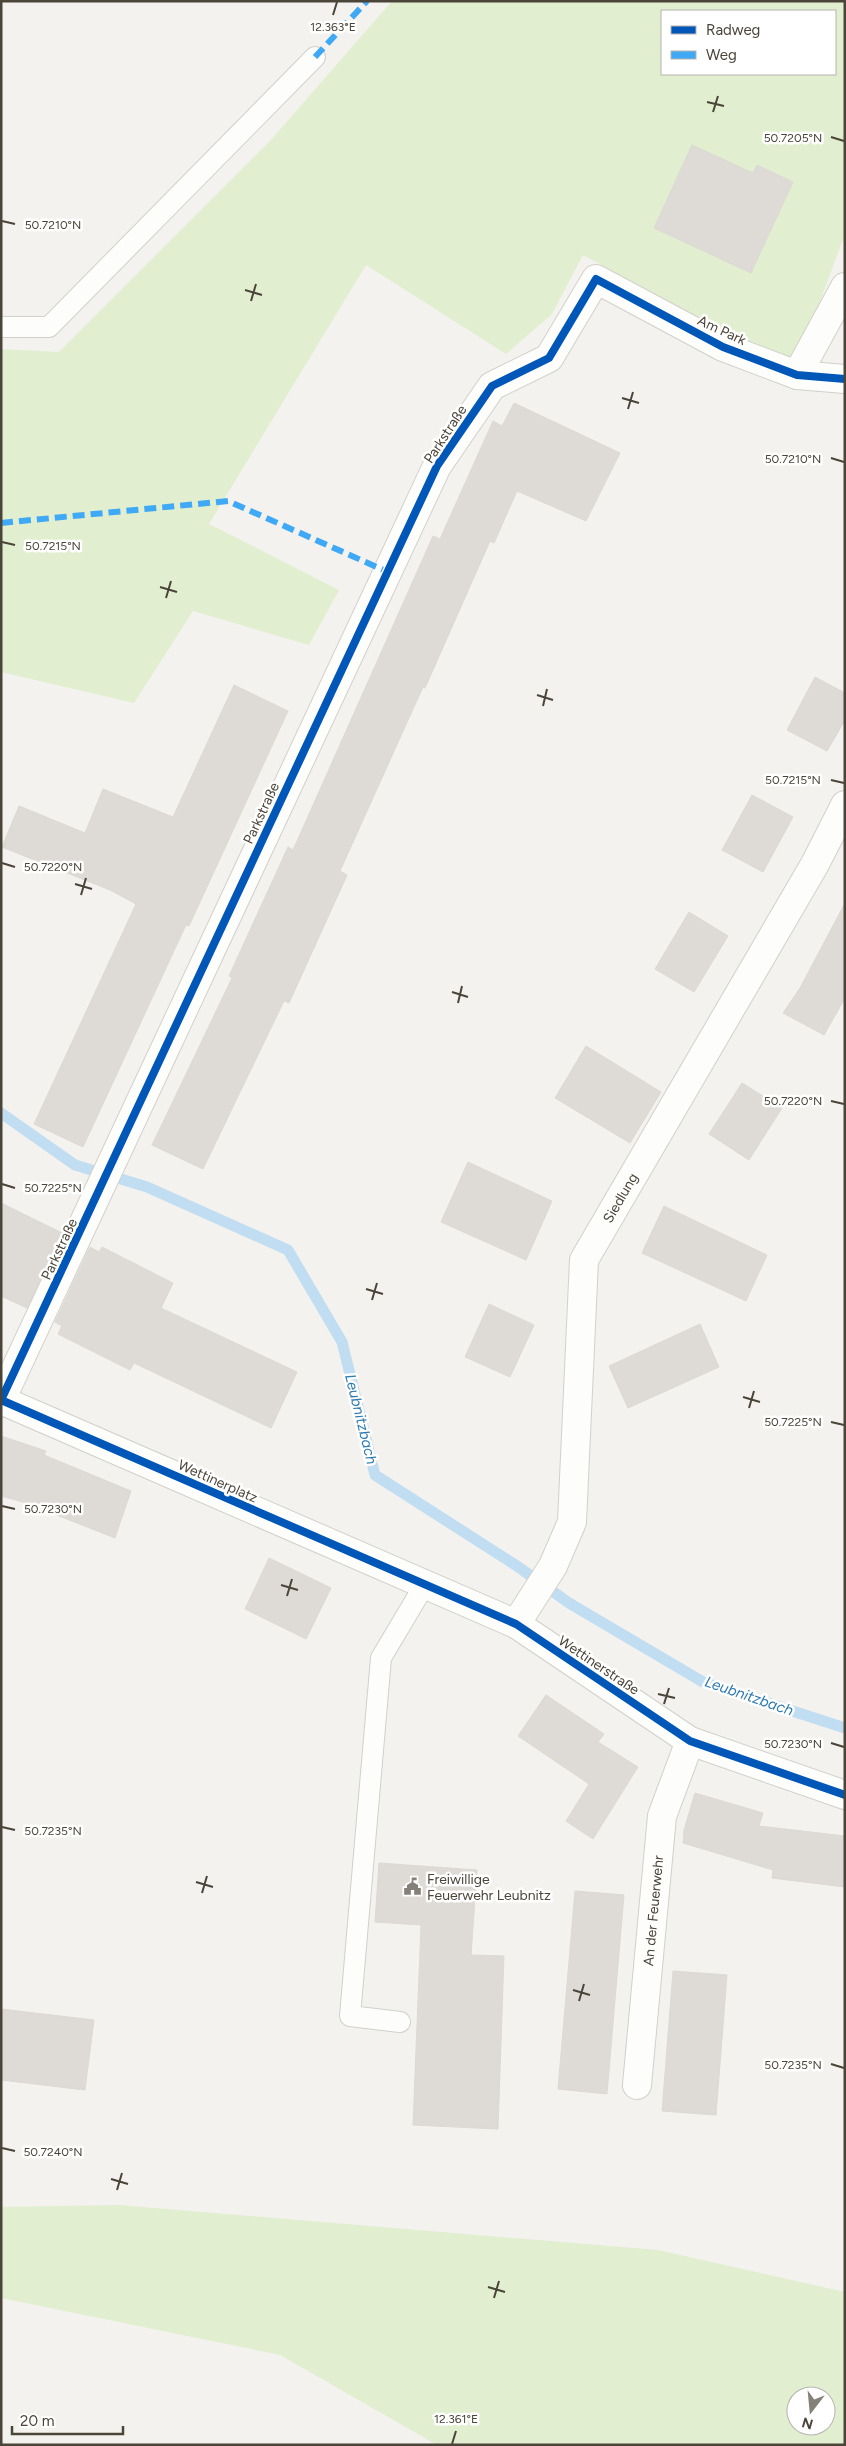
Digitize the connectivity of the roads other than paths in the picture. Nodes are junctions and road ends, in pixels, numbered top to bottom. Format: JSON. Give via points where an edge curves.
{"nodes":[{"id":1,"x":315,"y":56,"type":"dead end"},
{"id":2,"x":596,"y":279,"type":"joint"},
{"id":3,"x":845,"y":287,"type":"edge"},
{"id":4,"x":1,"y":327,"type":"edge"},
{"id":5,"x":797,"y":375,"type":"junction"},
{"id":6,"x":845,"y":379,"type":"edge"},
{"id":7,"x":845,"y":805,"type":"edge"},
{"id":8,"x":1,"y":1400,"type":"edge"},
{"id":9,"x":425,"y":1584,"type":"junction"},
{"id":10,"x":522,"y":1614,"type":"junction"},
{"id":11,"x":690,"y":1741,"type":"junction"},
{"id":12,"x":845,"y":1795,"type":"edge"},
{"id":13,"x":400,"y":2022,"type":"dead end"},
{"id":14,"x":637,"y":2085,"type":"dead end"}],
"edges":[{"from":1,"to":4,"type":"lane","via":[[49,327]]},
{"from":2,"to":5,"type":"street","name":"Am Park","via":[[723,346]]},
{"from":2,"to":8,"type":"street","name":"Parkstraße","via":[[549,358],[492,386],[437,466]]},
{"from":3,"to":5,"type":"street"},
{"from":5,"to":6,"type":"street","name":"Am Park"},
{"from":7,"to":10,"type":"street","name":"Siedlung","via":[[815,864],[584,1260],[572,1522],[553,1566]]},
{"from":8,"to":9,"type":"street","name":"Wettinerplatz"},
{"from":9,"to":10,"type":"street","name":"Wettinerstraße"},
{"from":9,"to":13,"type":"lane","via":[[381,1658],[350,2016]]},
{"from":10,"to":11,"type":"street","name":"Wettinerstraße"},
{"from":11,"to":12,"type":"street","name":"Wettinerstraße"},
{"from":11,"to":14,"type":"street","name":"An der Feuerwehr","via":[[662,1816]]}]}
